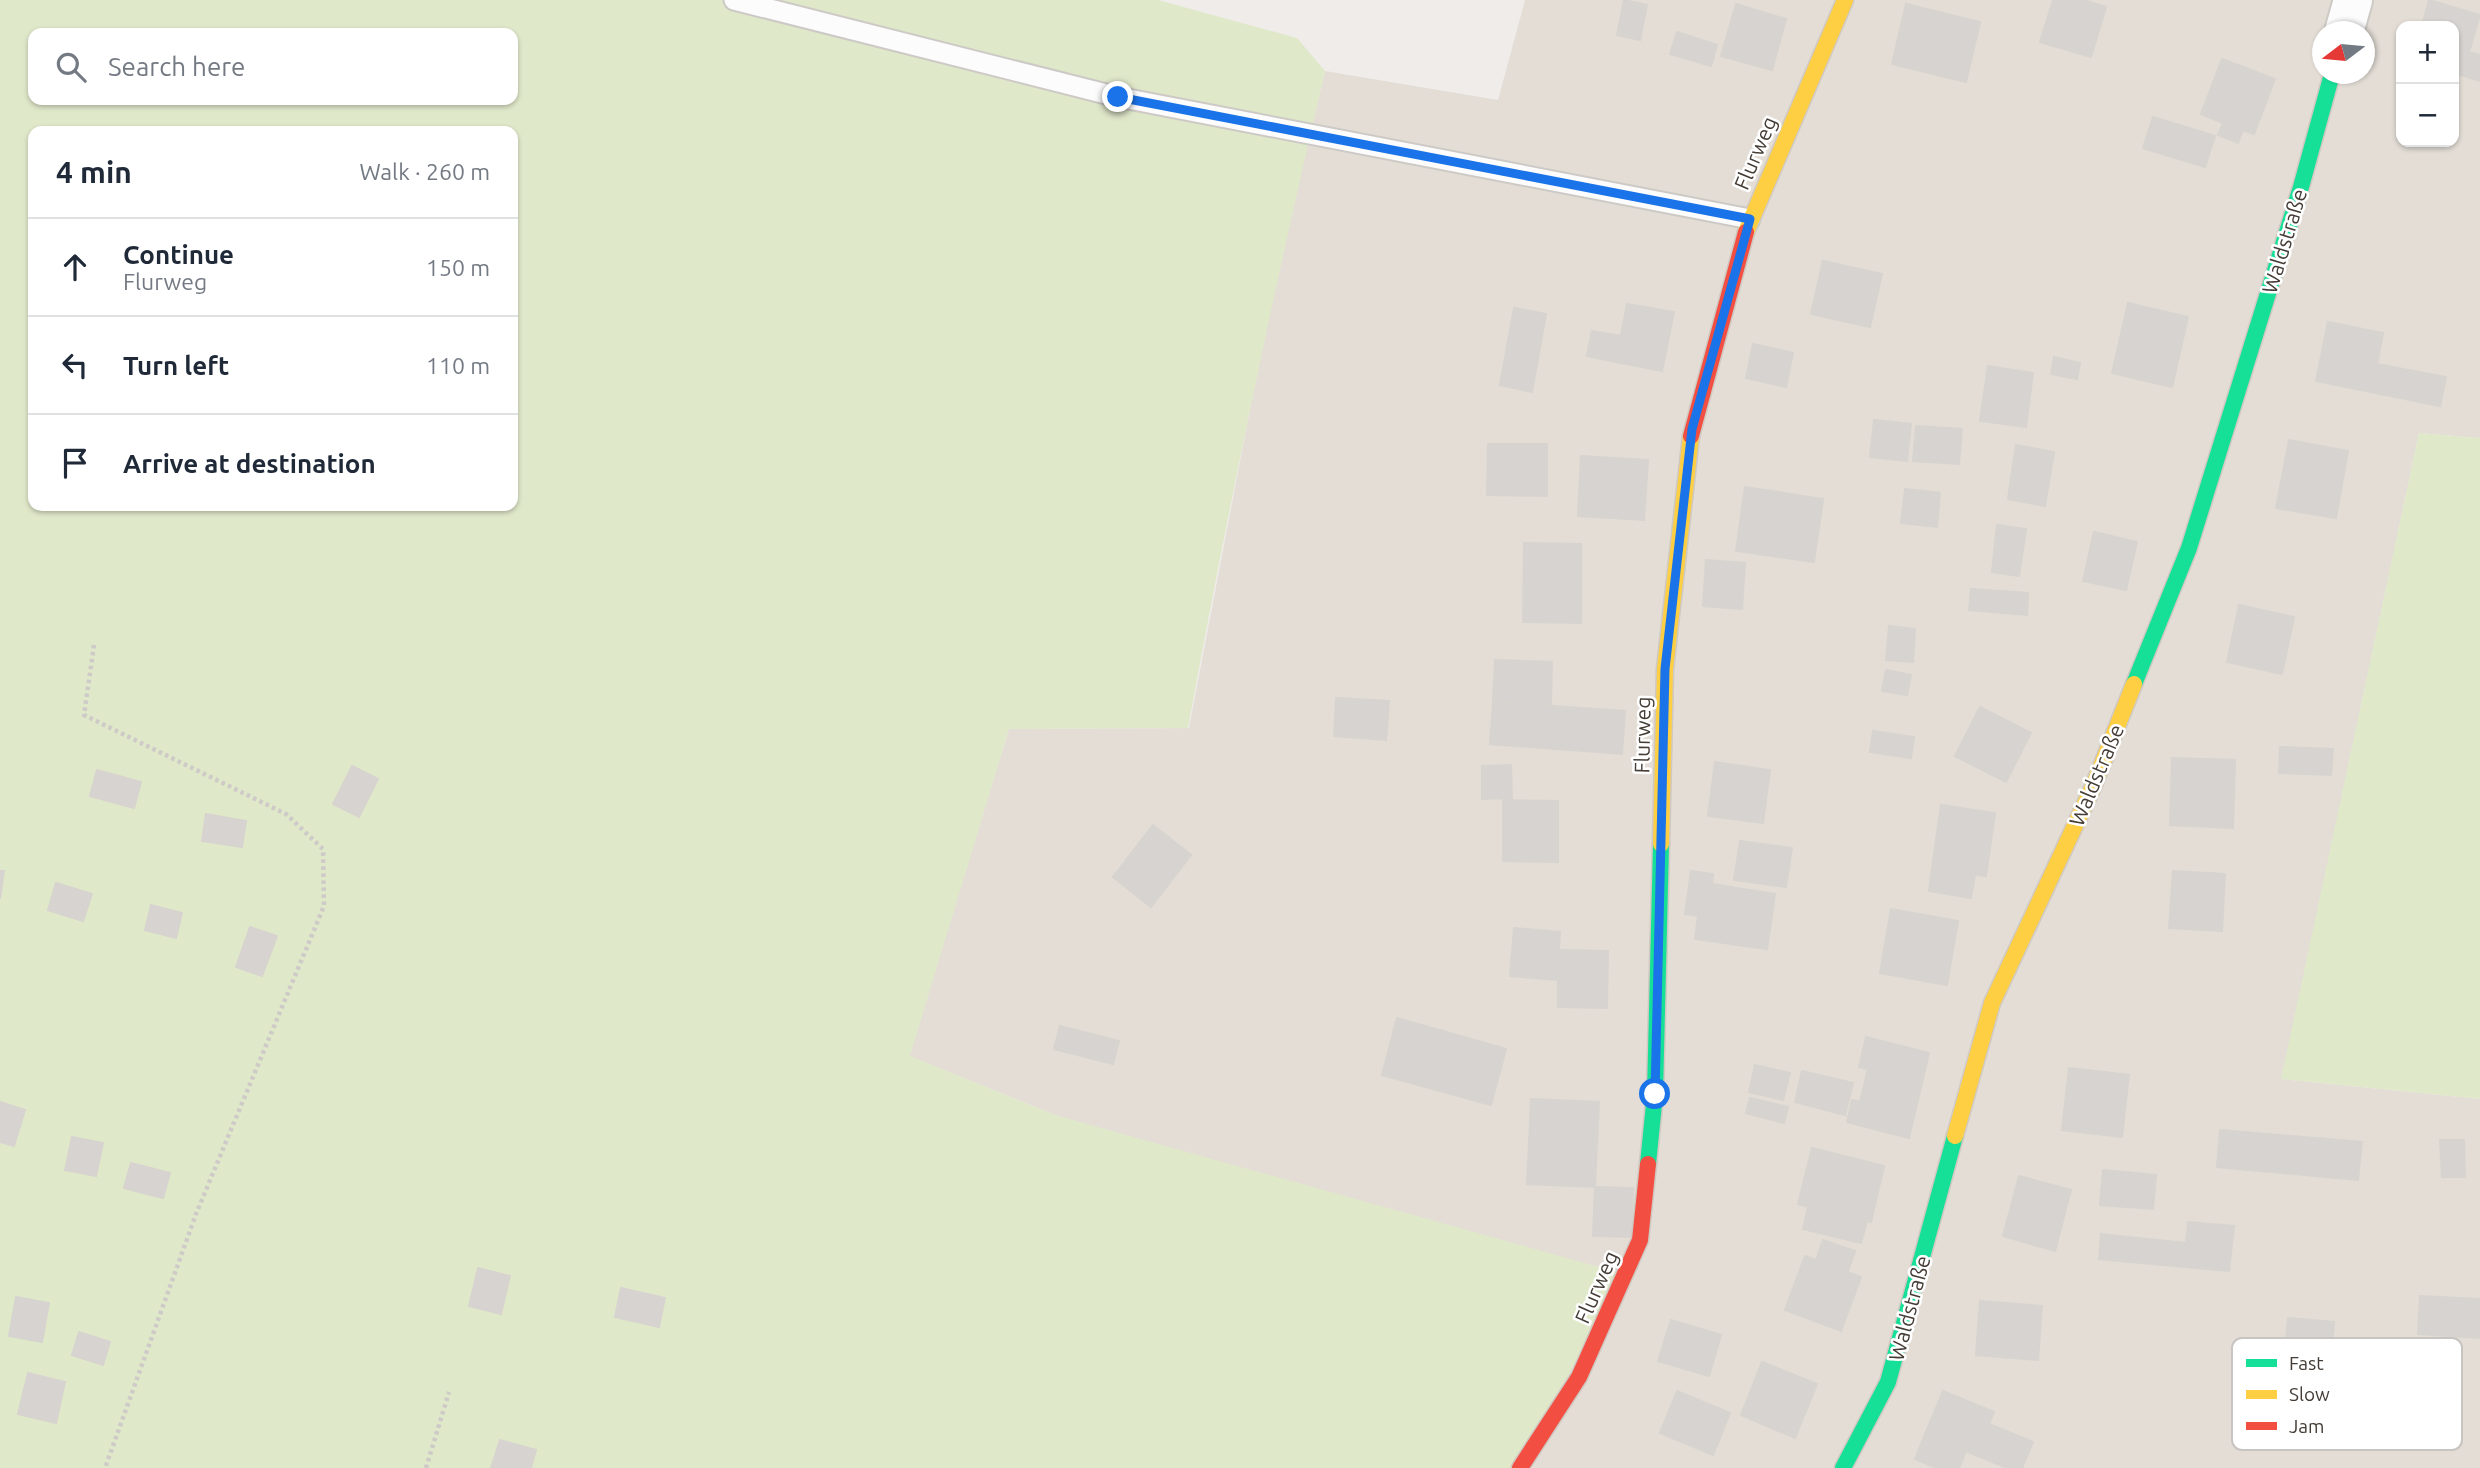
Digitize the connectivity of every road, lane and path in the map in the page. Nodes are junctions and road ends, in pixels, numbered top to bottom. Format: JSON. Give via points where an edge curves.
{"nodes":[{"id":1,"x":734,"y":0,"type":"edge"},
{"id":2,"x":1844,"y":0,"type":"edge"},
{"id":3,"x":2353,"y":0,"type":"edge"},
{"id":4,"x":2347,"y":21,"type":"edge"},
{"id":5,"x":2329,"y":84,"type":"edge"},
{"id":6,"x":1750,"y":219,"type":"junction"},
{"id":7,"x":94,"y":646,"type":"dead end"},
{"id":8,"x":449,"y":1392,"type":"dead end"},
{"id":9,"x":105,"y":1468,"type":"edge"},
{"id":10,"x":426,"y":1468,"type":"edge"},
{"id":11,"x":1520,"y":1468,"type":"edge"},
{"id":12,"x":1843,"y":1468,"type":"edge"}],
"edges":[{"from":1,"to":6,"type":"lane","via":[[1118,97]]},
{"from":2,"to":6,"type":"street","name":"Flurweg"},
{"from":3,"to":4,"type":"street"},
{"from":5,"to":12,"type":"street","name":"Waldstraße","via":[[2189,548],[2093,787],[1992,1003],[1888,1382]]},
{"from":6,"to":11,"type":"street","name":"Flurweg","via":[[1692,429],[1665,669],[1655,1094],[1640,1240],[1578,1377]]},
{"from":7,"to":9,"type":"path","via":[[84,715],[286,814],[323,849],[324,906],[196,1214]]},
{"from":8,"to":10,"type":"path"}]}
